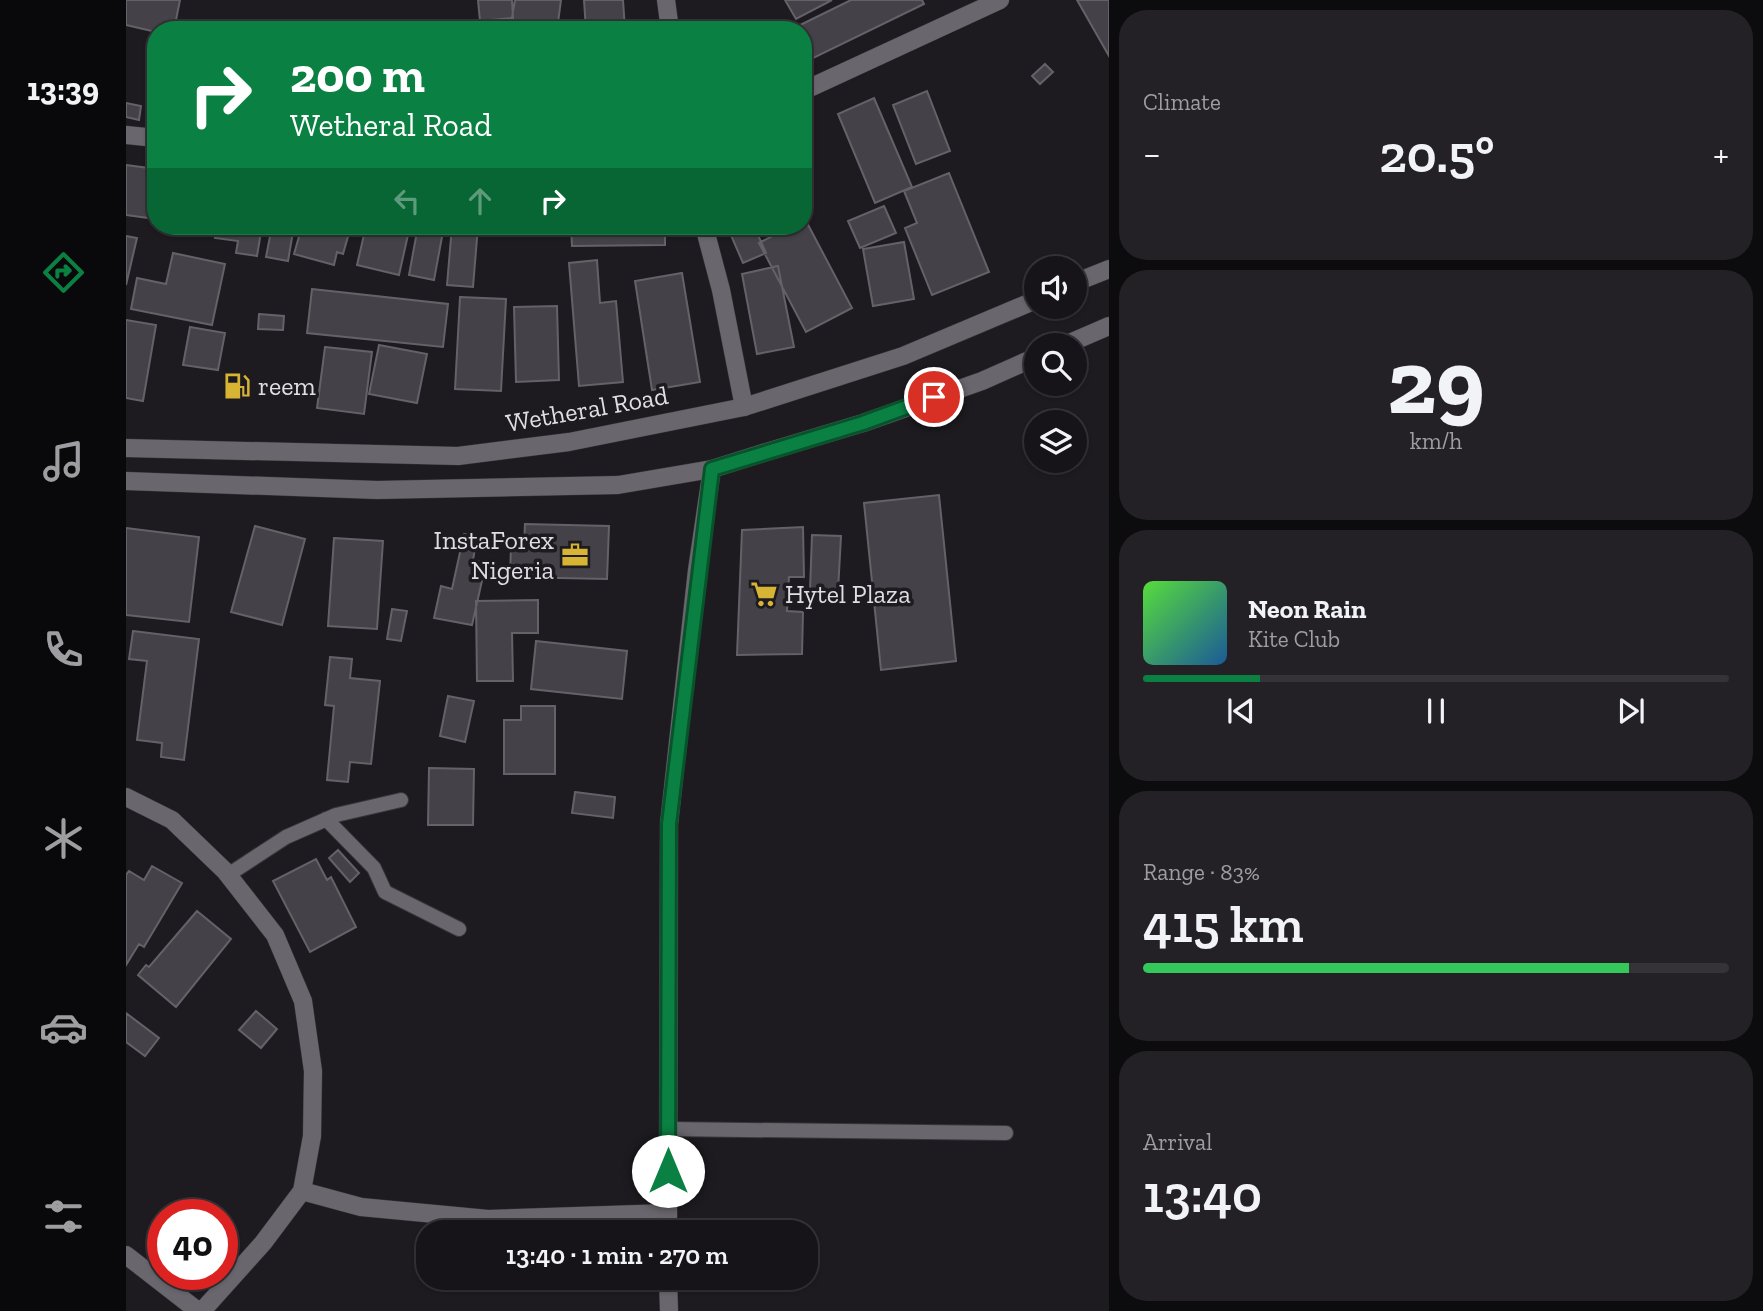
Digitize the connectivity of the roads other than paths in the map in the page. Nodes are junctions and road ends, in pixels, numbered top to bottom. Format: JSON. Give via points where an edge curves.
{"nodes":[{"id":1,"x":666,"y":0,"type":"edge"},
{"id":2,"x":1000,"y":0,"type":"edge"},
{"id":3,"x":669,"y":21,"type":"edge"},
{"id":4,"x":812,"y":87,"type":"edge"},
{"id":5,"x":126,"y":135,"type":"edge"},
{"id":6,"x":147,"y":137,"type":"edge"},
{"id":7,"x":706,"y":235,"type":"edge"},
{"id":8,"x":1108,"y":269,"type":"edge"},
{"id":9,"x":1087,"y":278,"type":"edge"},
{"id":10,"x":1024,"y":305,"type":"edge"},
{"id":11,"x":1108,"y":326,"type":"edge"},
{"id":12,"x":1087,"y":336,"type":"edge"},
{"id":13,"x":1024,"y":363,"type":"edge"},
{"id":14,"x":744,"y":407,"type":"junction"},
{"id":15,"x":126,"y":448,"type":"edge"},
{"id":16,"x":712,"y":469,"type":"junction"},
{"id":17,"x":126,"y":481,"type":"edge"},
{"id":18,"x":126,"y":797,"type":"edge"},
{"id":19,"x":401,"y":800,"type":"dead end"},
{"id":20,"x":326,"y":819,"type":"junction"},
{"id":21,"x":228,"y":875,"type":"junction"},
{"id":22,"x":459,"y":929,"type":"dead end"},
{"id":23,"x":668,"y":1129,"type":"junction"},
{"id":24,"x":1006,"y":1133,"type":"dead end"},
{"id":25,"x":302,"y":1191,"type":"junction"},
{"id":26,"x":668,"y":1213,"type":"junction"},
{"id":27,"x":668,"y":1220,"type":"edge"},
{"id":28,"x":126,"y":1255,"type":"edge"},
{"id":29,"x":668,"y":1290,"type":"edge"},
{"id":30,"x":200,"y":1311,"type":"edge"},
{"id":31,"x":669,"y":1311,"type":"edge"}],
"edges":[{"from":1,"to":3,"type":"street"},
{"from":2,"to":4,"type":"street"},
{"from":5,"to":6,"type":"street"},
{"from":7,"to":14,"type":"street"},
{"from":8,"to":9,"type":"street"},
{"from":10,"to":14,"type":"street","name":"Wetheral Road","via":[[903,356]]},
{"from":11,"to":12,"type":"street"},
{"from":13,"to":16,"type":"street","via":[[863,423]]},
{"from":14,"to":15,"type":"street","name":"Wetheral Road","via":[[569,442],[458,456]]},
{"from":16,"to":17,"type":"street","via":[[618,485],[536,488],[377,490]]},
{"from":16,"to":23,"type":"street","via":[[669,824]]},
{"from":18,"to":21,"type":"street","via":[[172,820]]},
{"from":19,"to":20,"type":"lane"},
{"from":20,"to":21,"type":"lane","via":[[286,837]]},
{"from":20,"to":22,"type":"lane","via":[[374,868],[385,892]]},
{"from":21,"to":25,"type":"street","via":[[275,935],[303,1001],[313,1071],[312,1136]]},
{"from":23,"to":24,"type":"lane"},
{"from":23,"to":26,"type":"street"},
{"from":25,"to":26,"type":"street","via":[[361,1207],[488,1219]]},
{"from":25,"to":30,"type":"street","via":[[263,1243]]},
{"from":26,"to":27,"type":"street"},
{"from":28,"to":30,"type":"street"},
{"from":29,"to":31,"type":"street"}]}
